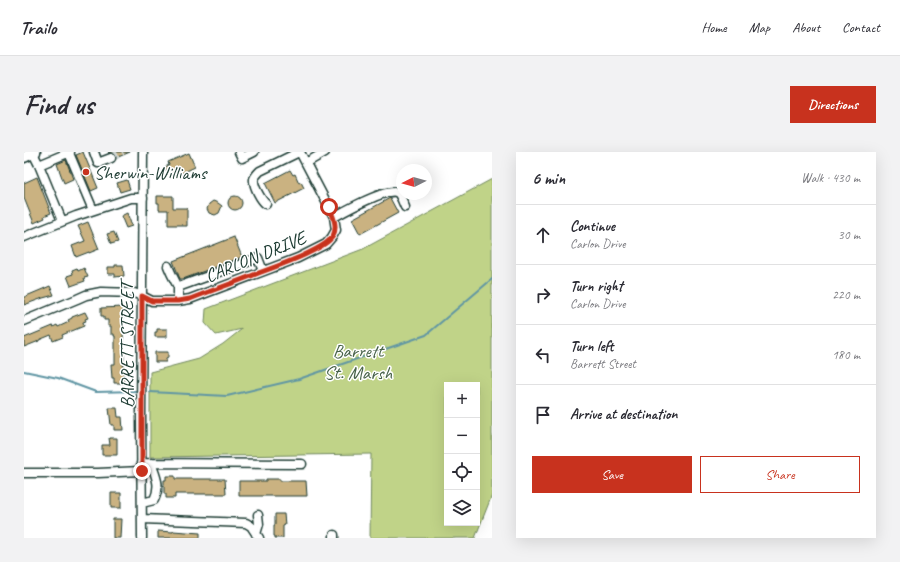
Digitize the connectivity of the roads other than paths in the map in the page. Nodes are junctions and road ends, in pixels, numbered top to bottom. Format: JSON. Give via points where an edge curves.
{"nodes":[{"id":1,"x":143,"y":152,"type":"edge"},
{"id":2,"x":239,"y":152,"type":"edge"},
{"id":3,"x":254,"y":152,"type":"edge"},
{"id":4,"x":300,"y":152,"type":"edge"},
{"id":5,"x":325,"y":152,"type":"edge"},
{"id":6,"x":65,"y":153,"type":"edge"},
{"id":7,"x":31,"y":154,"type":"edge"},
{"id":8,"x":110,"y":156,"type":"tunnel mouth"},
{"id":9,"x":96,"y":158,"type":"edge"},
{"id":10,"x":306,"y":163,"type":"junction"},
{"id":11,"x":39,"y":165,"type":"junction"},
{"id":12,"x":143,"y":198,"type":"junction"},
{"id":13,"x":266,"y":204,"type":"dead end"},
{"id":14,"x":405,"y":207,"type":"dead end"},
{"id":15,"x":93,"y":210,"type":"junction"},
{"id":16,"x":334,"y":218,"type":"junction"},
{"id":17,"x":62,"y":221,"type":"junction"},
{"id":18,"x":24,"y":236,"type":"edge"},
{"id":19,"x":168,"y":266,"type":"dead end"},
{"id":20,"x":263,"y":271,"type":"junction"},
{"id":21,"x":178,"y":287,"type":"junction"},
{"id":22,"x":142,"y":296,"type":"junction"},
{"id":23,"x":178,"y":301,"type":"junction"},
{"id":24,"x":24,"y":321,"type":"edge"},
{"id":25,"x":151,"y":463,"type":"junction"},
{"id":26,"x":302,"y":464,"type":"dead end"},
{"id":27,"x":141,"y":467,"type":"junction"},
{"id":28,"x":24,"y":473,"type":"edge"},
{"id":29,"x":142,"y":503,"type":"junction"},
{"id":30,"x":258,"y":515,"type":"dead end"},
{"id":31,"x":142,"y":519,"type":"junction"},
{"id":32,"x":258,"y":536,"type":"edge"},
{"id":33,"x":142,"y":538,"type":"edge"}],
"edges":[{"from":1,"to":12,"type":"street","name":"BARRETT STREET"},
{"from":2,"to":3,"type":"street","via":[[242,158]]},
{"from":4,"to":10,"type":"street"},
{"from":4,"to":13,"type":"street","via":[[260,171],[256,176],[256,187]]},
{"from":5,"to":10,"type":"street"},
{"from":6,"to":11,"type":"street"},
{"from":6,"to":15,"type":"street"},
{"from":7,"to":11,"type":"street"},
{"from":8,"to":9,"type":"street"},
{"from":10,"to":16,"type":"street"},
{"from":11,"to":17,"type":"street"},
{"from":12,"to":15,"type":"street","via":[[131,198]]},
{"from":12,"to":22,"type":"street","name":"BARRETT STREET"},
{"from":14,"to":16,"type":"street","via":[[395,192],[365,201]]},
{"from":15,"to":17,"type":"street"},
{"from":16,"to":20,"type":"street","name":"CARLON DRIVE","via":[[336,230],[326,244]]},
{"from":17,"to":18,"type":"street"},
{"from":19,"to":21,"type":"street"},
{"from":20,"to":21,"type":"street","via":[[258,258]]},
{"from":20,"to":23,"type":"street","name":"CARLON DRIVE","via":[[190,299]]},
{"from":21,"to":23,"type":"street"},
{"from":22,"to":23,"type":"street","name":"CARLON DRIVE","via":[[152,301]]},
{"from":22,"to":24,"type":"street","name":"CARLON DRIVE","via":[[134,293],[93,293]]},
{"from":22,"to":27,"type":"street","name":"BARRETT STREET"},
{"from":25,"to":26,"type":"street"},
{"from":25,"to":27,"type":"street"},
{"from":25,"to":29,"type":"street","via":[[158,493],[154,500]]},
{"from":27,"to":28,"type":"street","via":[[98,473]]},
{"from":27,"to":29,"type":"street","name":"BARRETT STREET"},
{"from":29,"to":31,"type":"street","name":"BARRETT STREET"},
{"from":30,"to":32,"type":"street"},
{"from":31,"to":32,"type":"street","via":[[248,523]]},
{"from":31,"to":33,"type":"street","name":"BARRETT STREET"}]}
